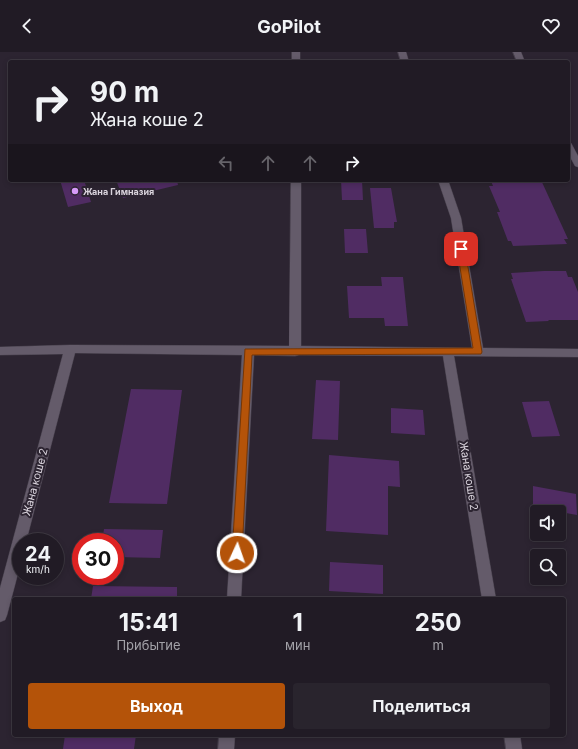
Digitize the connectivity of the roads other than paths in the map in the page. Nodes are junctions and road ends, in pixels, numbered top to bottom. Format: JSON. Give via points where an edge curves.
{"nodes":[{"id":1,"x":570,"y":149,"type":"edge"},
{"id":2,"x":578,"y":164,"type":"edge"},
{"id":3,"x":296,"y":182,"type":"edge"},
{"id":4,"x":444,"y":182,"type":"edge"},
{"id":5,"x":70,"y":349,"type":"junction"},
{"id":6,"x":0,"y":351,"type":"edge"},
{"id":7,"x":248,"y":352,"type":"junction"},
{"id":8,"x":295,"y":352,"type":"junction"},
{"id":9,"x":478,"y":352,"type":"junction"},
{"id":10,"x":448,"y":353,"type":"junction"},
{"id":11,"x":578,"y":354,"type":"edge"},
{"id":12,"x":234,"y":597,"type":"edge"},
{"id":13,"x":489,"y":597,"type":"edge"},
{"id":14,"x":0,"y":615,"type":"edge"},
{"id":15,"x":227,"y":737,"type":"edge"},
{"id":16,"x":512,"y":737,"type":"edge"},
{"id":17,"x":226,"y":749,"type":"edge"},
{"id":18,"x":514,"y":749,"type":"edge"}],
"edges":[{"from":1,"to":2,"type":"street"},
{"from":3,"to":8,"type":"street"},
{"from":4,"to":9,"type":"street","via":[[456,218]]},
{"from":5,"to":6,"type":"street"},
{"from":5,"to":7,"type":"street"},
{"from":5,"to":14,"type":"street","name":"Жана коше 2"},
{"from":7,"to":8,"type":"street"},
{"from":7,"to":12,"type":"street"},
{"from":8,"to":10,"type":"street"},
{"from":9,"to":10,"type":"street"},
{"from":9,"to":11,"type":"street"},
{"from":10,"to":13,"type":"street","name":"Жана коше 2"},
{"from":15,"to":17,"type":"street"},
{"from":16,"to":18,"type":"street"}]}
